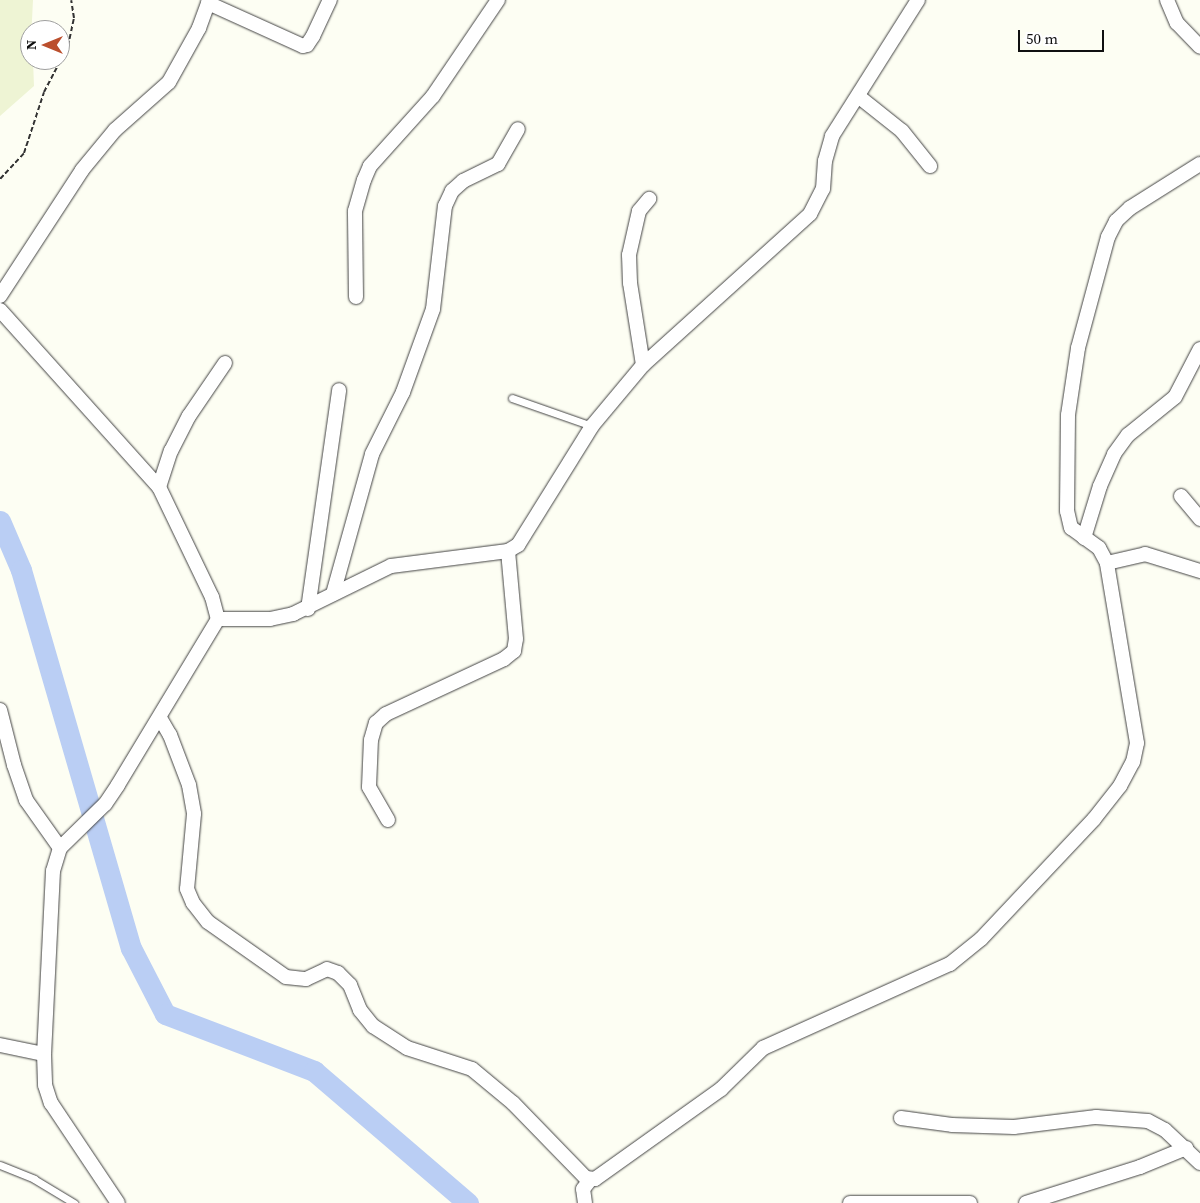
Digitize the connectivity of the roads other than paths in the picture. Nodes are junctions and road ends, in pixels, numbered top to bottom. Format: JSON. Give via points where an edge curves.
{"nodes":[{"id":1,"x":330,"y":0,"type":"edge"},
{"id":2,"x":498,"y":0,"type":"edge"},
{"id":3,"x":918,"y":0,"type":"edge"},
{"id":4,"x":1167,"y":0,"type":"edge"},
{"id":5,"x":209,"y":2,"type":"edge"},
{"id":6,"x":1200,"y":47,"type":"edge"},
{"id":7,"x":858,"y":96,"type":"junction"},
{"id":8,"x":518,"y":129,"type":"dead end"},
{"id":9,"x":1200,"y":164,"type":"edge"},
{"id":10,"x":930,"y":166,"type":"dead end"},
{"id":11,"x":649,"y":199,"type":"dead end"},
{"id":12,"x":0,"y":296,"type":"edge"},
{"id":13,"x":356,"y":297,"type":"dead end"},
{"id":14,"x":0,"y":310,"type":"edge"},
{"id":15,"x":1200,"y":349,"type":"edge"},
{"id":16,"x":224,"y":362,"type":"dead end"},
{"id":17,"x":642,"y":365,"type":"junction"},
{"id":18,"x":339,"y":390,"type":"dead end"},
{"id":19,"x":512,"y":398,"type":"dead end"},
{"id":20,"x":592,"y":426,"type":"junction"},
{"id":21,"x":159,"y":487,"type":"junction"},
{"id":22,"x":1182,"y":496,"type":"dead end"},
{"id":23,"x":1200,"y":519,"type":"edge"},
{"id":24,"x":1084,"y":538,"type":"junction"},
{"id":25,"x":508,"y":551,"type":"junction"},
{"id":26,"x":1107,"y":563,"type":"junction"},
{"id":27,"x":1200,"y":571,"type":"edge"},
{"id":28,"x":333,"y":594,"type":"junction"},
{"id":29,"x":308,"y":609,"type":"junction"},
{"id":30,"x":218,"y":619,"type":"junction"},
{"id":31,"x":0,"y":710,"type":"edge"},
{"id":32,"x":160,"y":718,"type":"junction"},
{"id":33,"x":388,"y":820,"type":"dead end"},
{"id":34,"x":60,"y":848,"type":"junction"},
{"id":35,"x":0,"y":1045,"type":"edge"},
{"id":36,"x":44,"y":1054,"type":"junction"},
{"id":37,"x":901,"y":1118,"type":"dead end"},
{"id":38,"x":1186,"y":1148,"type":"junction"},
{"id":39,"x":1200,"y":1162,"type":"edge"},
{"id":40,"x":0,"y":1165,"type":"edge"},
{"id":41,"x":590,"y":1180,"type":"junction"},
{"id":42,"x":74,"y":1203,"type":"edge"},
{"id":43,"x":118,"y":1203,"type":"edge"},
{"id":44,"x":585,"y":1203,"type":"edge"},
{"id":45,"x":850,"y":1203,"type":"edge"},
{"id":46,"x":970,"y":1203,"type":"edge"},
{"id":47,"x":1026,"y":1203,"type":"edge"}],
"edges":[{"from":1,"to":5,"type":"street","via":[[313,36],[303,46]]},
{"from":2,"to":13,"type":"street","via":[[433,96],[370,166],[355,211]]},
{"from":3,"to":7,"type":"street"},
{"from":4,"to":6,"type":"street","via":[[1177,23]]},
{"from":5,"to":12,"type":"street","via":[[169,82],[115,130],[82,170]]},
{"from":7,"to":10,"type":"street","via":[[902,131]]},
{"from":7,"to":17,"type":"street","via":[[832,136],[825,161],[823,189],[810,214]]},
{"from":8,"to":28,"type":"street","via":[[498,164],[463,181],[452,191],[444,206],[433,309],[403,392],[372,454]]},
{"from":9,"to":24,"type":"street","via":[[1130,208],[1116,221],[1108,237],[1078,348],[1068,415],[1067,511],[1071,528]]},
{"from":11,"to":17,"type":"street","via":[[639,211],[629,255]]},
{"from":14,"to":21,"type":"street"},
{"from":15,"to":24,"type":"street","via":[[1175,397],[1128,435],[1114,454]]},
{"from":16,"to":21,"type":"street","via":[[189,416],[171,451]]},
{"from":17,"to":20,"type":"street"},
{"from":18,"to":29,"type":"street"},
{"from":19,"to":20,"type":"lane"},
{"from":20,"to":25,"type":"street","via":[[518,545]]},
{"from":21,"to":30,"type":"street","via":[[212,597]]},
{"from":22,"to":23,"type":"street"},
{"from":24,"to":26,"type":"street","via":[[1100,548]]},
{"from":25,"to":28,"type":"street","via":[[391,566]]},
{"from":25,"to":33,"type":"street","via":[[516,639],[514,651],[504,659],[386,714],[376,723],[371,740],[369,787]]},
{"from":26,"to":27,"type":"street","via":[[1145,554]]},
{"from":26,"to":41,"type":"street","via":[[1137,743],[1120,786],[1094,819],[982,939],[950,964],[763,1048],[721,1088]]},
{"from":28,"to":29,"type":"street"},
{"from":29,"to":30,"type":"street","via":[[270,618]]},
{"from":30,"to":32,"type":"street"},
{"from":31,"to":34,"type":"street","via":[[26,800]]},
{"from":32,"to":34,"type":"street","via":[[105,804]]},
{"from":32,"to":41,"type":"street","via":[[189,785],[194,814],[187,889],[208,922],[286,977],[306,979],[327,969],[338,973],[350,985],[360,1010],[373,1026],[407,1048],[472,1068],[513,1103]]},
{"from":34,"to":36,"type":"street","via":[[53,871]]},
{"from":35,"to":36,"type":"street"},
{"from":36,"to":43,"type":"street","via":[[45,1085],[50,1103]]},
{"from":37,"to":38,"type":"street","via":[[952,1125],[1014,1127],[1122,1117],[1148,1120]]},
{"from":38,"to":39,"type":"street"},
{"from":38,"to":47,"type":"street","via":[[1140,1167]]},
{"from":40,"to":42,"type":"lane","via":[[34,1179]]},
{"from":41,"to":44,"type":"street","via":[[583,1189]]},
{"from":45,"to":46,"type":"street"}]}
